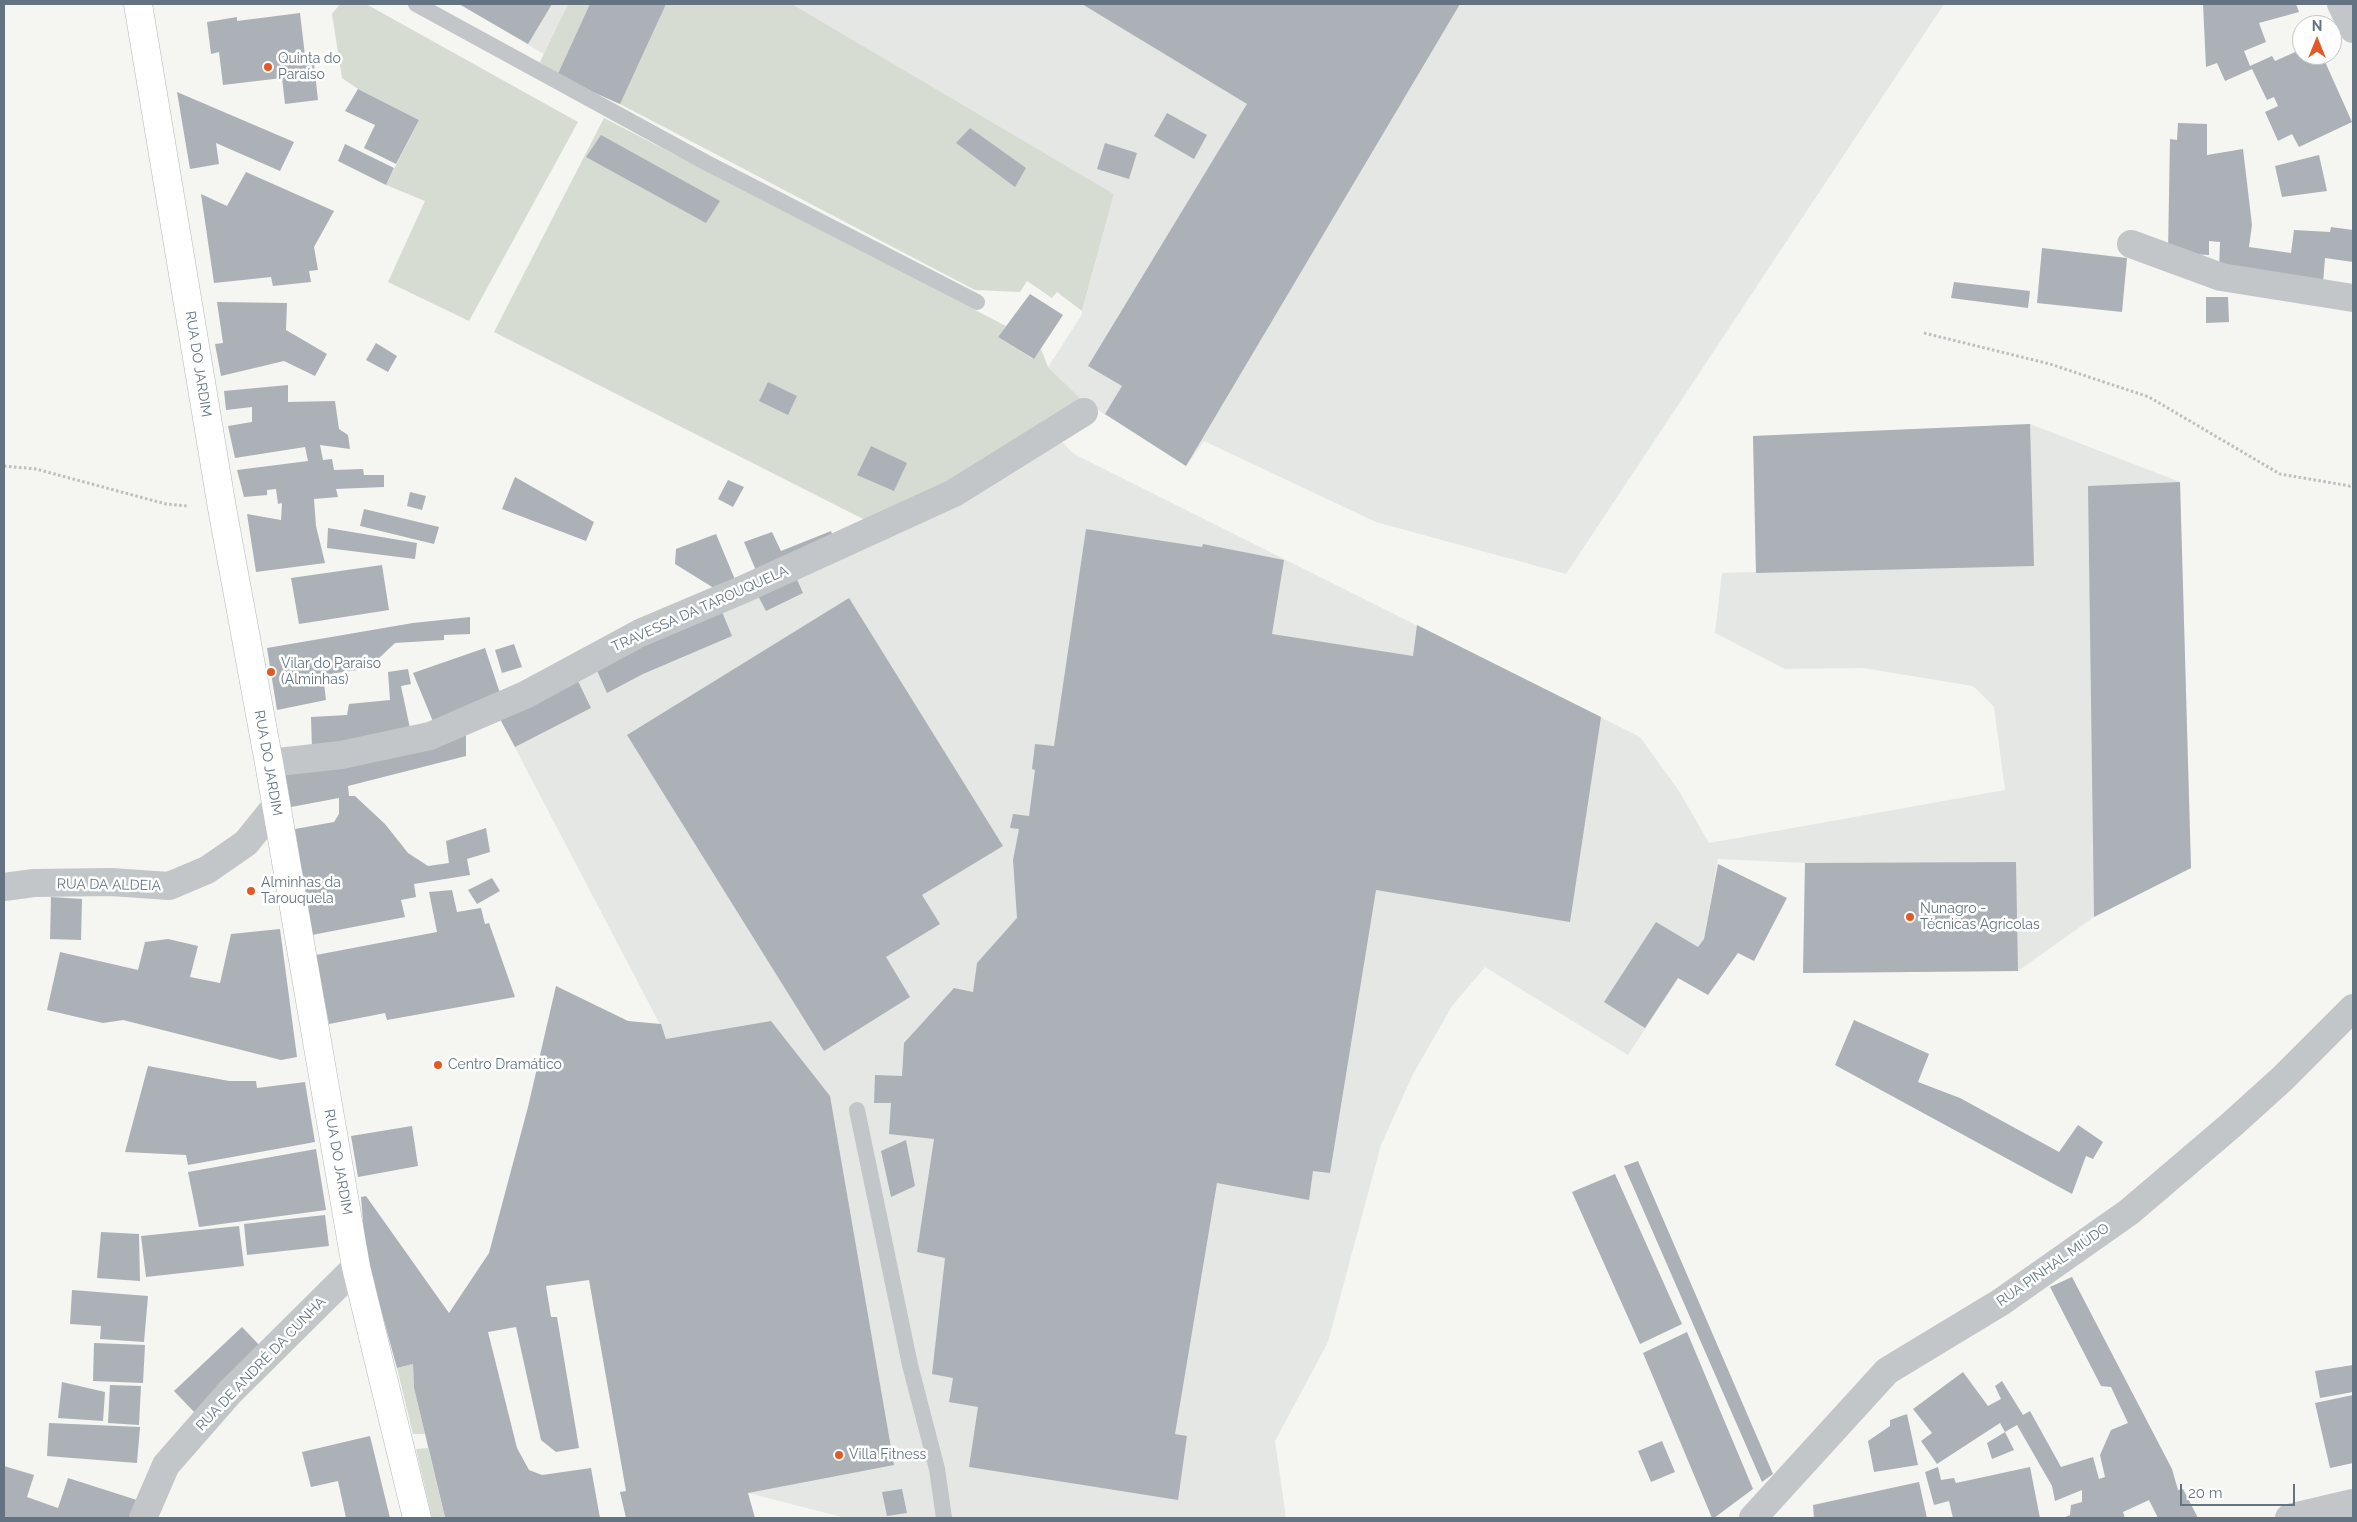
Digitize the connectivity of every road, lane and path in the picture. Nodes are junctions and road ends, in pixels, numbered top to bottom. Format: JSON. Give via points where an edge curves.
{"nodes":[{"id":1,"x":138,"y":4,"type":"edge"},
{"id":2,"x":416,"y":4,"type":"edge"},
{"id":3,"x":2341,"y":4,"type":"edge"},
{"id":4,"x":2353,"y":29,"type":"edge"},
{"id":5,"x":2131,"y":244,"type":"dead end"},
{"id":6,"x":2353,"y":298,"type":"edge"},
{"id":7,"x":977,"y":302,"type":"dead end"},
{"id":8,"x":1924,"y":333,"type":"dead end"},
{"id":9,"x":1084,"y":412,"type":"dead end"},
{"id":10,"x":4,"y":466,"type":"edge"},
{"id":11,"x":2353,"y":484,"type":"edge"},
{"id":12,"x":222,"y":508,"type":"junction"},
{"id":13,"x":269,"y":763,"type":"junction"},
{"id":14,"x":275,"y":806,"type":"junction"},
{"id":15,"x":4,"y":887,"type":"edge"},
{"id":16,"x":2353,"y":1008,"type":"edge"},
{"id":17,"x":858,"y":1110,"type":"dead end"},
{"id":18,"x":356,"y":1267,"type":"junction"},
{"id":19,"x":2353,"y":1503,"type":"edge"},
{"id":20,"x":143,"y":1518,"type":"edge"},
{"id":21,"x":417,"y":1518,"type":"edge"},
{"id":22,"x":944,"y":1518,"type":"edge"},
{"id":23,"x":1753,"y":1518,"type":"edge"},
{"id":24,"x":2289,"y":1518,"type":"edge"}],
"edges":[{"from":1,"to":12,"type":"main road","name":"RUA DO JARDIM"},
{"from":2,"to":7,"type":"lane","via":[[705,162]]},
{"from":3,"to":4,"type":"street"},
{"from":5,"to":6,"type":"street","via":[[2221,278]]},
{"from":8,"to":11,"type":"path","via":[[2050,364],[2149,397],[2280,474]]},
{"from":9,"to":13,"type":"street","name":"TRAVESSA DA TAROUQUELA","via":[[954,493],[640,633],[525,695],[430,736],[341,755]]},
{"from":10,"to":12,"type":"path","via":[[36,469],[166,504]]},
{"from":12,"to":13,"type":"main road","name":"RUA DO JARDIM"},
{"from":13,"to":14,"type":"main road","name":"RUA DO JARDIM"},
{"from":14,"to":15,"type":"street","name":"RUA DA ALDEIA","via":[[246,843],[207,870],[169,886],[111,882]]},
{"from":14,"to":18,"type":"main road","name":"RUA DO JARDIM"},
{"from":16,"to":23,"type":"street","name":"RUA PINHAL MIÚDO","via":[[2243,1114],[2129,1212],[2001,1302],[1887,1371]]},
{"from":17,"to":22,"type":"lane","via":[[910,1366],[937,1469]]},
{"from":18,"to":20,"type":"street","name":"RUA DE ANDRÉ DA CUNHA","via":[[230,1392],[166,1465]]},
{"from":18,"to":21,"type":"main road","name":"RUA DO JARDIM"},
{"from":19,"to":24,"type":"street"}]}
